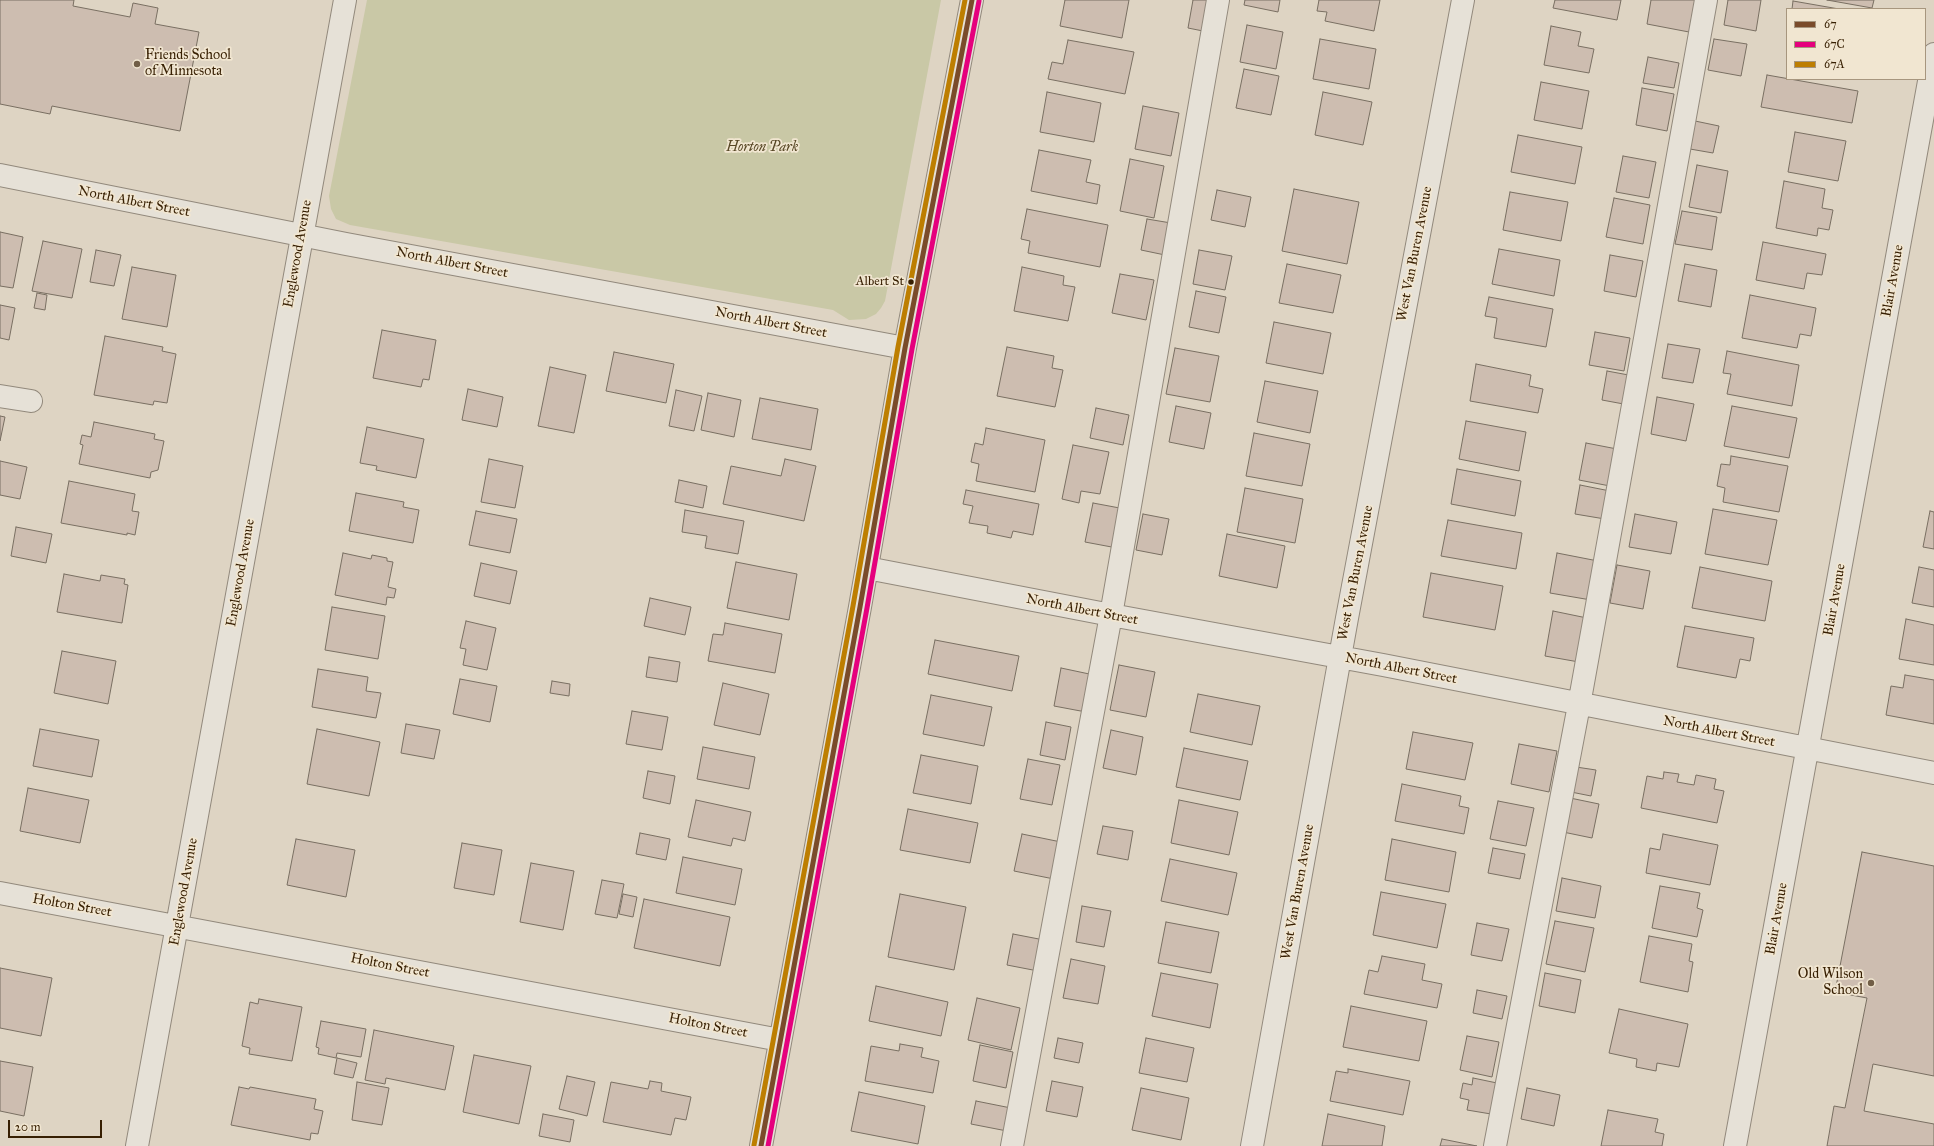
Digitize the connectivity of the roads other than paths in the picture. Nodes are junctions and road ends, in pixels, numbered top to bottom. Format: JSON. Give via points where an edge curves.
{"nodes":[{"id":1,"x":345,"y":0,"type":"edge"},
{"id":2,"x":972,"y":0,"type":"edge"},
{"id":3,"x":1218,"y":0,"type":"edge"},
{"id":4,"x":1463,"y":0,"type":"edge"},
{"id":5,"x":1706,"y":0,"type":"edge"},
{"id":6,"x":1934,"y":54,"type":"edge"},
{"id":7,"x":0,"y":175,"type":"edge"},
{"id":8,"x":301,"y":235,"type":"junction"},
{"id":9,"x":905,"y":348,"type":"junction"},
{"id":10,"x":0,"y":396,"type":"edge"},
{"id":11,"x":31,"y":401,"type":"dead end"},
{"id":12,"x":867,"y":568,"type":"junction"},
{"id":13,"x":1111,"y":616,"type":"junction"},
{"id":14,"x":1340,"y":657,"type":"junction"},
{"id":15,"x":1579,"y":704,"type":"junction"},
{"id":16,"x":1808,"y":749,"type":"junction"},
{"id":17,"x":1934,"y":773,"type":"edge"},
{"id":18,"x":0,"y":893,"type":"edge"},
{"id":19,"x":178,"y":925,"type":"junction"},
{"id":20,"x":780,"y":1040,"type":"junction"},
{"id":21,"x":138,"y":1146,"type":"edge"},
{"id":22,"x":761,"y":1146,"type":"edge"},
{"id":23,"x":1012,"y":1146,"type":"edge"},
{"id":24,"x":1252,"y":1146,"type":"edge"},
{"id":25,"x":1495,"y":1146,"type":"edge"},
{"id":26,"x":1735,"y":1146,"type":"edge"}],
"edges":[{"from":1,"to":8,"type":"street","name":"Englewood Avenue"},
{"from":2,"to":9,"type":"street"},
{"from":3,"to":13,"type":"street"},
{"from":4,"to":14,"type":"street","name":"West Van Buren Avenue"},
{"from":5,"to":15,"type":"street"},
{"from":6,"to":16,"type":"street","name":"Blair Avenue"},
{"from":7,"to":8,"type":"street","name":"North Albert Street"},
{"from":8,"to":9,"type":"street","name":"North Albert Street"},
{"from":8,"to":19,"type":"street","name":"Englewood Avenue"},
{"from":9,"to":12,"type":"street"},
{"from":10,"to":11,"type":"street"},
{"from":12,"to":13,"type":"street","name":"North Albert Street"},
{"from":12,"to":20,"type":"street"},
{"from":13,"to":14,"type":"street","name":"North Albert Street"},
{"from":13,"to":23,"type":"street"},
{"from":14,"to":15,"type":"street","name":"North Albert Street"},
{"from":14,"to":24,"type":"street","name":"West Van Buren Avenue"},
{"from":15,"to":16,"type":"street","name":"North Albert Street"},
{"from":15,"to":25,"type":"street"},
{"from":16,"to":17,"type":"street","name":"North Albert Street"},
{"from":16,"to":26,"type":"street","name":"Blair Avenue"},
{"from":18,"to":19,"type":"street","name":"Holton Street"},
{"from":19,"to":20,"type":"street","name":"Holton Street"},
{"from":19,"to":21,"type":"street","name":"Englewood Avenue"},
{"from":20,"to":22,"type":"street"}]}
